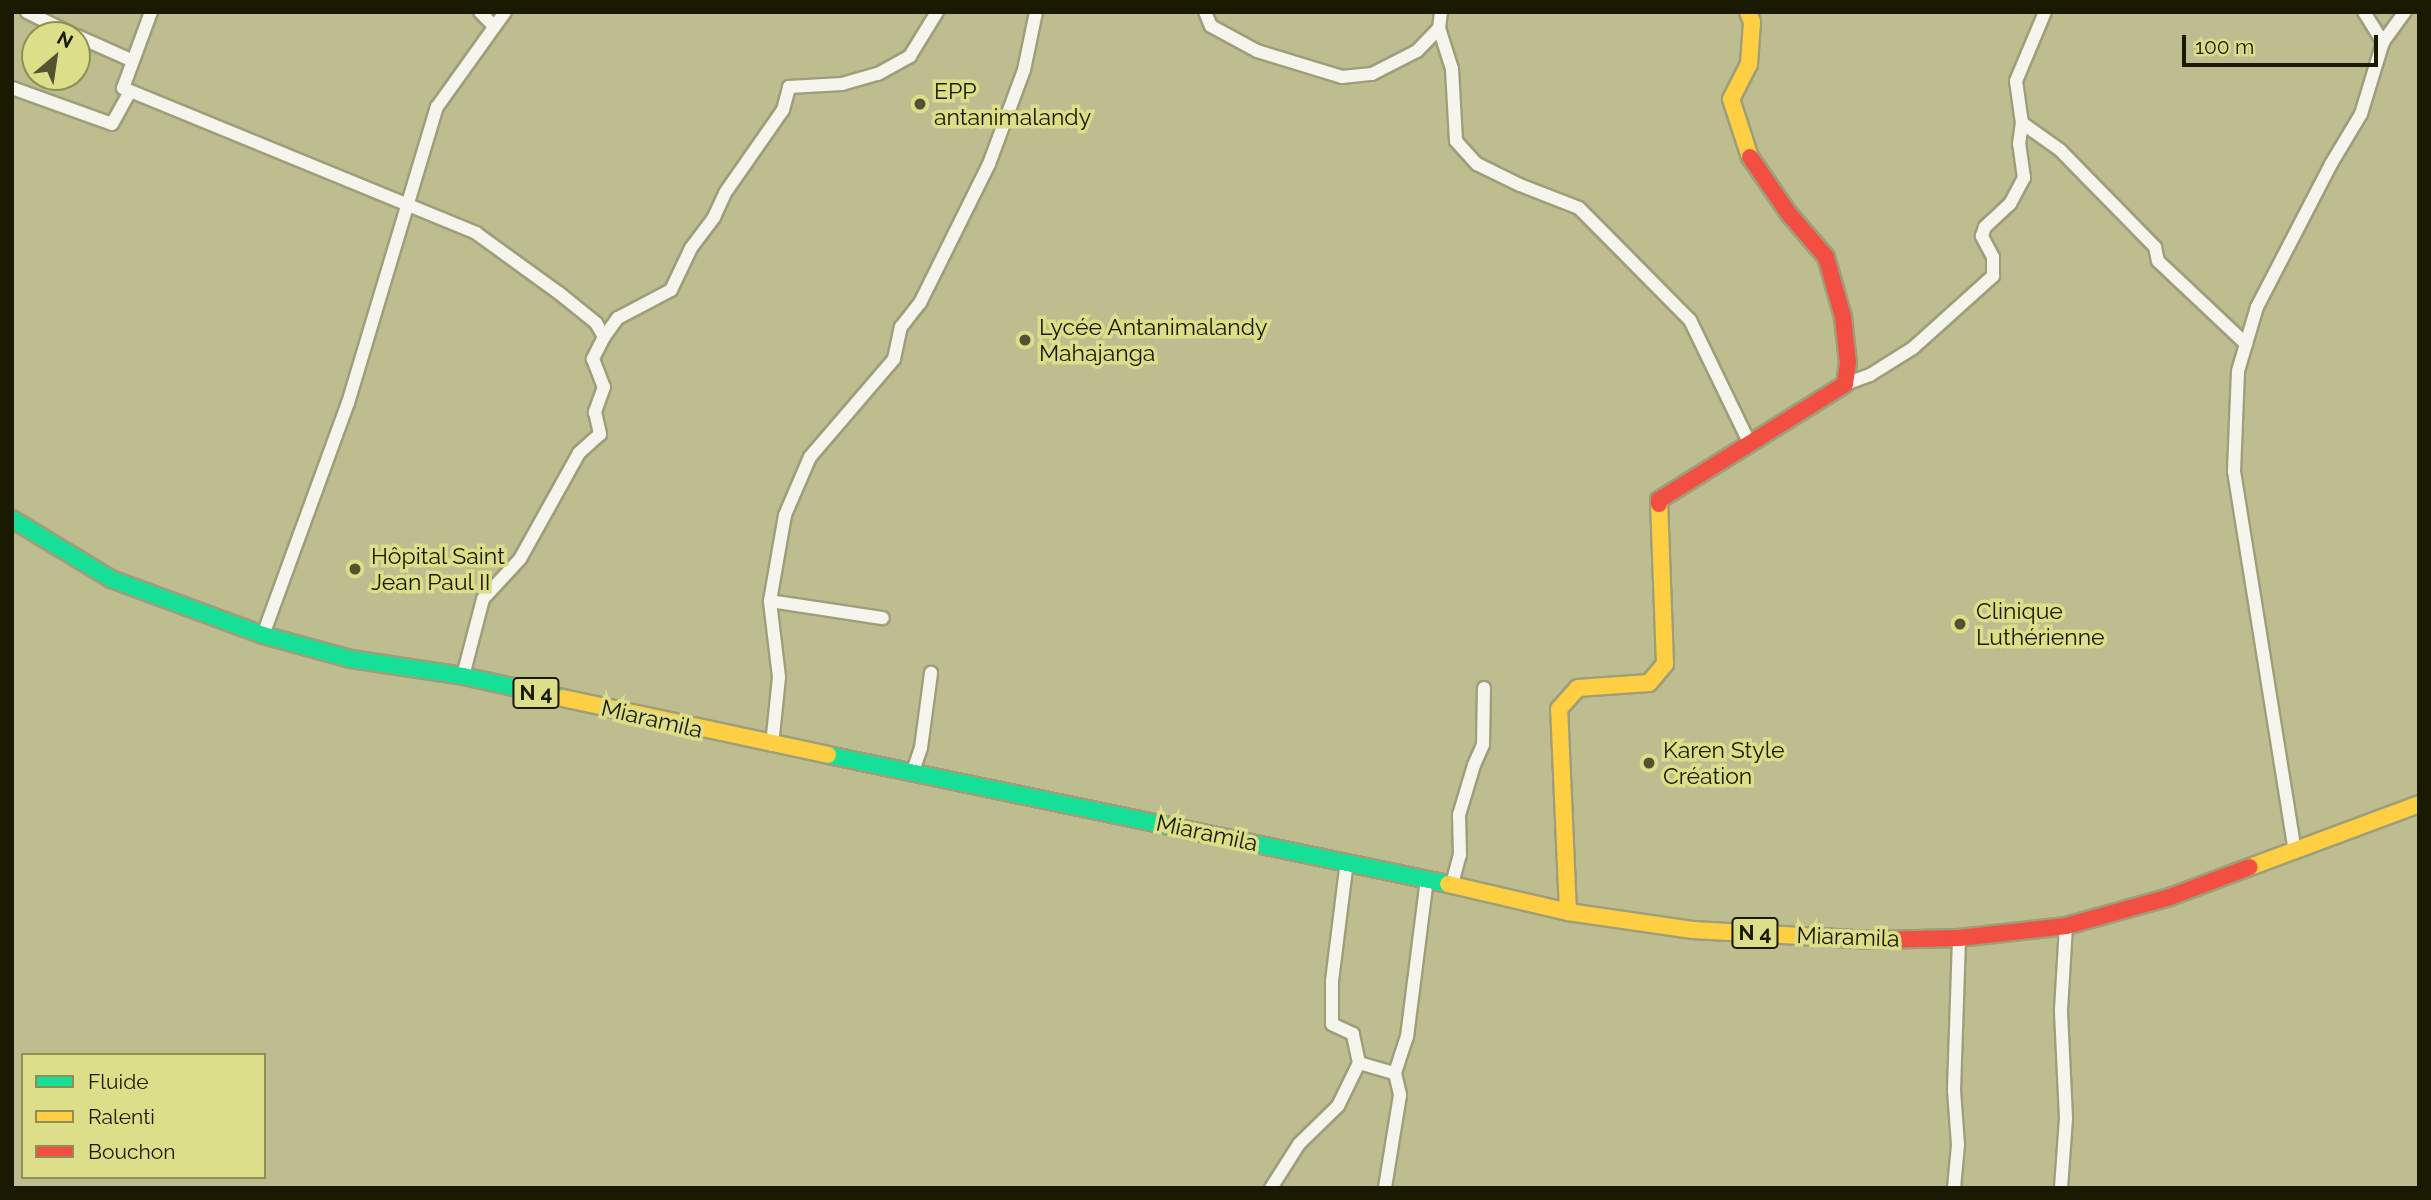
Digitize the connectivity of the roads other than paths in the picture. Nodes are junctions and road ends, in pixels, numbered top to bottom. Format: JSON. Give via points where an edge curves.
{"nodes":[{"id":1,"x":27,"y":12,"type":"edge"},
{"id":2,"x":151,"y":12,"type":"edge"},
{"id":3,"x":480,"y":12,"type":"edge"},
{"id":4,"x":505,"y":12,"type":"edge"},
{"id":5,"x":937,"y":12,"type":"edge"},
{"id":6,"x":1037,"y":12,"type":"edge"},
{"id":7,"x":1205,"y":12,"type":"edge"},
{"id":8,"x":1441,"y":12,"type":"edge"},
{"id":9,"x":1748,"y":12,"type":"edge"},
{"id":10,"x":2045,"y":12,"type":"edge"},
{"id":11,"x":2364,"y":12,"type":"edge"},
{"id":12,"x":2405,"y":12,"type":"edge"},
{"id":13,"x":45,"y":21,"type":"edge"},
{"id":14,"x":494,"y":26,"type":"junction"},
{"id":15,"x":1438,"y":28,"type":"junction"},
{"id":16,"x":2383,"y":42,"type":"junction"},
{"id":17,"x":91,"y":43,"type":"edge"},
{"id":18,"x":131,"y":60,"type":"junction"},
{"id":19,"x":12,"y":88,"type":"edge"},
{"id":20,"x":131,"y":92,"type":"junction"},
{"id":21,"x":2022,"y":123,"type":"junction"},
{"id":22,"x":409,"y":205,"type":"junction"},
{"id":23,"x":604,"y":337,"type":"junction"},
{"id":24,"x":2246,"y":344,"type":"junction"},
{"id":25,"x":1845,"y":384,"type":"junction"},
{"id":26,"x":1750,"y":443,"type":"junction"},
{"id":27,"x":12,"y":519,"type":"edge"},
{"id":28,"x":770,"y":601,"type":"junction"},
{"id":29,"x":883,"y":618,"type":"dead end"},
{"id":30,"x":263,"y":635,"type":"junction"},
{"id":31,"x":931,"y":673,"type":"dead end"},
{"id":32,"x":463,"y":676,"type":"junction"},
{"id":33,"x":1484,"y":688,"type":"dead end"},
{"id":34,"x":772,"y":745,"type":"junction"},
{"id":35,"x":913,"y":771,"type":"junction"},
{"id":36,"x":2419,"y":804,"type":"edge"},
{"id":37,"x":2295,"y":852,"type":"junction"},
{"id":38,"x":1347,"y":861,"type":"junction"},
{"id":39,"x":1427,"y":878,"type":"junction"},
{"id":40,"x":1452,"y":884,"type":"junction"},
{"id":41,"x":1569,"y":912,"type":"junction"},
{"id":42,"x":2066,"y":926,"type":"junction"},
{"id":43,"x":1959,"y":938,"type":"junction"},
{"id":44,"x":1359,"y":1063,"type":"junction"},
{"id":45,"x":1395,"y":1073,"type":"junction"},
{"id":46,"x":1271,"y":1188,"type":"edge"},
{"id":47,"x":1385,"y":1188,"type":"edge"},
{"id":48,"x":1954,"y":1188,"type":"edge"},
{"id":49,"x":2061,"y":1188,"type":"edge"}],
"edges":[{"from":1,"to":13,"type":"street"},
{"from":2,"to":18,"type":"street"},
{"from":3,"to":14,"type":"street"},
{"from":4,"to":14,"type":"street"},
{"from":5,"to":23,"type":"street","via":[[910,56],[878,74],[842,83],[789,87],[783,110],[724,193],[671,290],[618,318]]},
{"from":6,"to":28,"type":"street","via":[[1024,70],[989,164],[920,303],[901,327],[894,359],[810,457],[785,514]]},
{"from":7,"to":15,"type":"street","via":[[1211,26],[1258,51],[1342,76],[1373,74],[1417,51]]},
{"from":8,"to":15,"type":"street"},
{"from":9,"to":25,"type":"main road","via":[[1752,22],[1749,64],[1731,99],[1748,155],[1826,257],[1843,317],[1848,363]]},
{"from":10,"to":21,"type":"street","via":[[2016,81]]},
{"from":11,"to":16,"type":"street"},
{"from":12,"to":16,"type":"street"},
{"from":14,"to":22,"type":"street","via":[[437,107]]},
{"from":15,"to":26,"type":"street","via":[[1452,69],[1456,141],[1478,164],[1579,208],[1690,320]]},
{"from":16,"to":24,"type":"street","via":[[2361,114],[2257,307]]},
{"from":17,"to":18,"type":"street"},
{"from":18,"to":20,"type":"street","via":[[123,88]]},
{"from":19,"to":20,"type":"street","via":[[112,124]]},
{"from":20,"to":22,"type":"street"},
{"from":21,"to":24,"type":"street","via":[[2060,150],[2155,247],[2158,261]]},
{"from":21,"to":25,"type":"street","via":[[2019,144],[2024,178],[2010,204],[1985,227],[1982,236],[1993,257],[1993,276],[1913,348],[1870,375]]},
{"from":22,"to":23,"type":"street","via":[[475,233],[510,256],[596,323]]},
{"from":22,"to":30,"type":"street","via":[[348,403]]},
{"from":23,"to":32,"type":"street","via":[[593,359],[604,387],[595,412],[600,434],[579,453],[520,559],[483,599]]},
{"from":24,"to":37,"type":"street","via":[[2238,372],[2234,471]]},
{"from":25,"to":26,"type":"main road"},
{"from":26,"to":41,"type":"main road","via":[[1659,500],[1665,664],[1649,683],[1578,688],[1559,709]]},
{"from":27,"to":30,"type":"main road","name":"Miaramila","number":"N 4","via":[[111,579]]},
{"from":28,"to":29,"type":"street"},
{"from":28,"to":34,"type":"street","via":[[779,677]]},
{"from":30,"to":32,"type":"main road","name":"Miaramila","number":"N 4","via":[[351,659]]},
{"from":31,"to":35,"type":"street","via":[[921,748]]},
{"from":32,"to":34,"type":"main road","name":"Miaramila","number":"N 4"},
{"from":33,"to":40,"type":"street","via":[[1483,745],[1459,815],[1461,855]]},
{"from":34,"to":35,"type":"main road","name":"Miaramila","number":"N 4"},
{"from":35,"to":38,"type":"main road","name":"Miaramila","number":"N 4"},
{"from":36,"to":37,"type":"main road","name":"Miaramila","number":"N 4"},
{"from":37,"to":42,"type":"main road","name":"Miaramila","number":"N 4","via":[[2170,897]]},
{"from":38,"to":39,"type":"main road","name":"Miaramila","number":"N 4"},
{"from":38,"to":44,"type":"street","via":[[1332,981],[1332,1024],[1353,1034]]},
{"from":39,"to":40,"type":"main road","name":"Miaramila","number":"N 4"},
{"from":39,"to":45,"type":"street","via":[[1407,1037]]},
{"from":40,"to":41,"type":"main road","name":"Miaramila","number":"N 4"},
{"from":41,"to":43,"type":"main road","name":"Miaramila","number":"N 4","via":[[1693,930],[1872,940]]},
{"from":42,"to":43,"type":"main road","name":"Miaramila","number":"N 4"},
{"from":42,"to":49,"type":"street","via":[[2061,1010],[2066,1118]]},
{"from":43,"to":48,"type":"street"},
{"from":44,"to":45,"type":"street"},
{"from":44,"to":46,"type":"street","via":[[1338,1106],[1299,1143]]},
{"from":45,"to":47,"type":"street","via":[[1400,1095]]}]}
